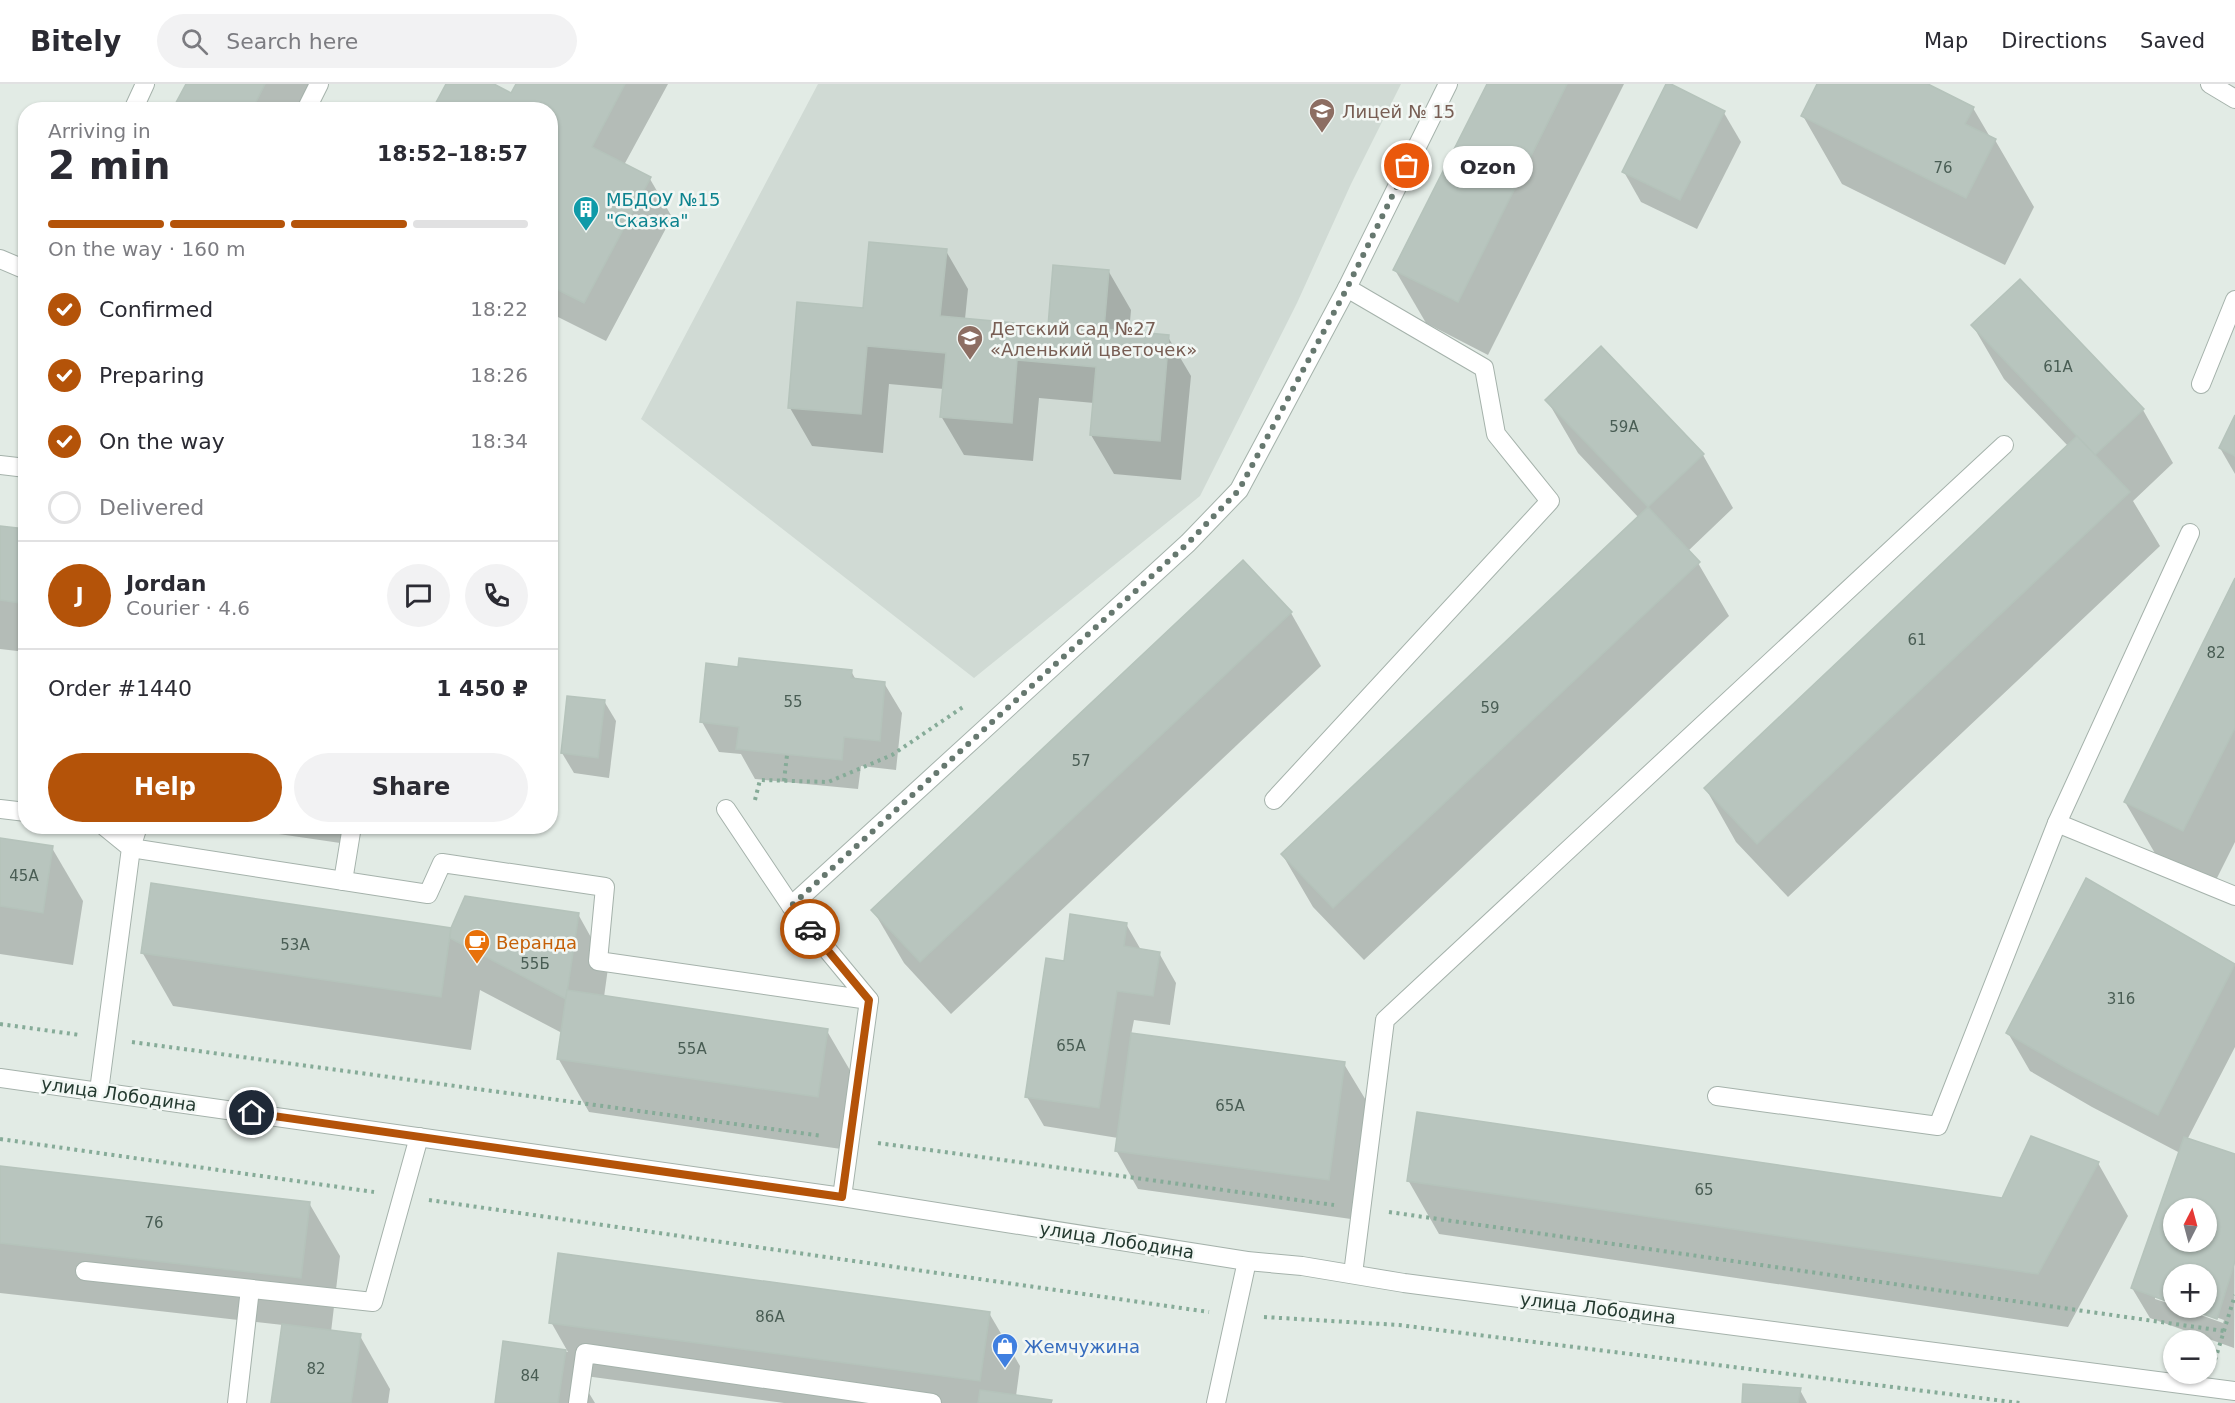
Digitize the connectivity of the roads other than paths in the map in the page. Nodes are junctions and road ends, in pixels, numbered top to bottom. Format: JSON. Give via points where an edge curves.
{"nodes":[{"id":1,"x":145,"y":84,"type":"edge"},
{"id":2,"x":319,"y":84,"type":"edge"},
{"id":3,"x":1448,"y":84,"type":"edge"},
{"id":4,"x":2210,"y":84,"type":"edge"},
{"id":5,"x":2235,"y":99,"type":"edge"},
{"id":6,"x":137,"y":102,"type":"edge"},
{"id":7,"x":310,"y":102,"type":"edge"},
{"id":8,"x":0,"y":259,"type":"edge"},
{"id":9,"x":18,"y":267,"type":"edge"},
{"id":10,"x":1347,"y":288,"type":"junction"},
{"id":11,"x":2235,"y":300,"type":"edge"},
{"id":12,"x":2201,"y":384,"type":"dead end"},
{"id":13,"x":2004,"y":445,"type":"dead end"},
{"id":14,"x":0,"y":465,"type":"edge"},
{"id":15,"x":18,"y":467,"type":"edge"},
{"id":16,"x":2190,"y":533,"type":"dead end"},
{"id":17,"x":1274,"y":800,"type":"dead end"},
{"id":18,"x":0,"y":809,"type":"edge"},
{"id":19,"x":726,"y":809,"type":"dead end"},
{"id":20,"x":18,"y":811,"type":"edge"},
{"id":21,"x":2056,"y":823,"type":"junction"},
{"id":22,"x":114,"y":834,"type":"edge"},
{"id":23,"x":135,"y":834,"type":"edge"},
{"id":24,"x":351,"y":834,"type":"edge"},
{"id":25,"x":131,"y":848,"type":"junction"},
{"id":26,"x":343,"y":881,"type":"junction"},
{"id":27,"x":2235,"y":896,"type":"edge"},
{"id":28,"x":791,"y":906,"type":"junction"},
{"id":29,"x":869,"y":1000,"type":"junction"},
{"id":30,"x":0,"y":1078,"type":"edge"},
{"id":31,"x":99,"y":1091,"type":"junction"},
{"id":32,"x":1717,"y":1096,"type":"dead end"},
{"id":33,"x":419,"y":1137,"type":"junction"},
{"id":34,"x":842,"y":1197,"type":"junction"},
{"id":35,"x":1246,"y":1261,"type":"junction"},
{"id":36,"x":85,"y":1271,"type":"dead end"},
{"id":37,"x":1353,"y":1274,"type":"junction"},
{"id":38,"x":250,"y":1289,"type":"junction"},
{"id":39,"x":2235,"y":1391,"type":"edge"},
{"id":40,"x":237,"y":1403,"type":"edge"},
{"id":41,"x":578,"y":1403,"type":"edge"},
{"id":42,"x":933,"y":1403,"type":"edge"},
{"id":43,"x":1216,"y":1403,"type":"edge"}],
"edges":[{"from":1,"to":6,"type":"street"},
{"from":2,"to":7,"type":"street"},
{"from":3,"to":10,"type":"street"},
{"from":4,"to":5,"type":"street"},
{"from":8,"to":9,"type":"street"},
{"from":10,"to":17,"type":"street","via":[[1484,368],[1496,434],[1550,501]]},
{"from":10,"to":28,"type":"street","via":[[1239,490],[1188,543]]},
{"from":11,"to":12,"type":"street"},
{"from":13,"to":37,"type":"street","via":[[1385,1020]]},
{"from":14,"to":15,"type":"street"},
{"from":16,"to":21,"type":"street"},
{"from":18,"to":20,"type":"street"},
{"from":19,"to":28,"type":"street"},
{"from":21,"to":27,"type":"street"},
{"from":21,"to":32,"type":"street","via":[[1938,1126]]},
{"from":22,"to":25,"type":"street"},
{"from":23,"to":25,"type":"street"},
{"from":24,"to":26,"type":"street"},
{"from":25,"to":26,"type":"street"},
{"from":25,"to":31,"type":"street"},
{"from":26,"to":29,"type":"street","via":[[428,894],[442,863],[605,887],[598,961]]},
{"from":28,"to":29,"type":"street"},
{"from":29,"to":34,"type":"street"},
{"from":30,"to":31,"type":"street","name":"улица Лободина"},
{"from":31,"to":33,"type":"street","name":"улица Лободина"},
{"from":33,"to":34,"type":"street","name":"улица Лободина"},
{"from":33,"to":38,"type":"street","via":[[373,1302]]},
{"from":34,"to":35,"type":"street","name":"улица Лободина"},
{"from":35,"to":37,"type":"street","name":"улица Лободина"},
{"from":35,"to":43,"type":"street"},
{"from":36,"to":38,"type":"street"},
{"from":37,"to":39,"type":"street","name":"улица Лободина"},
{"from":38,"to":40,"type":"street"},
{"from":41,"to":42,"type":"street","via":[[585,1353]]}]}
